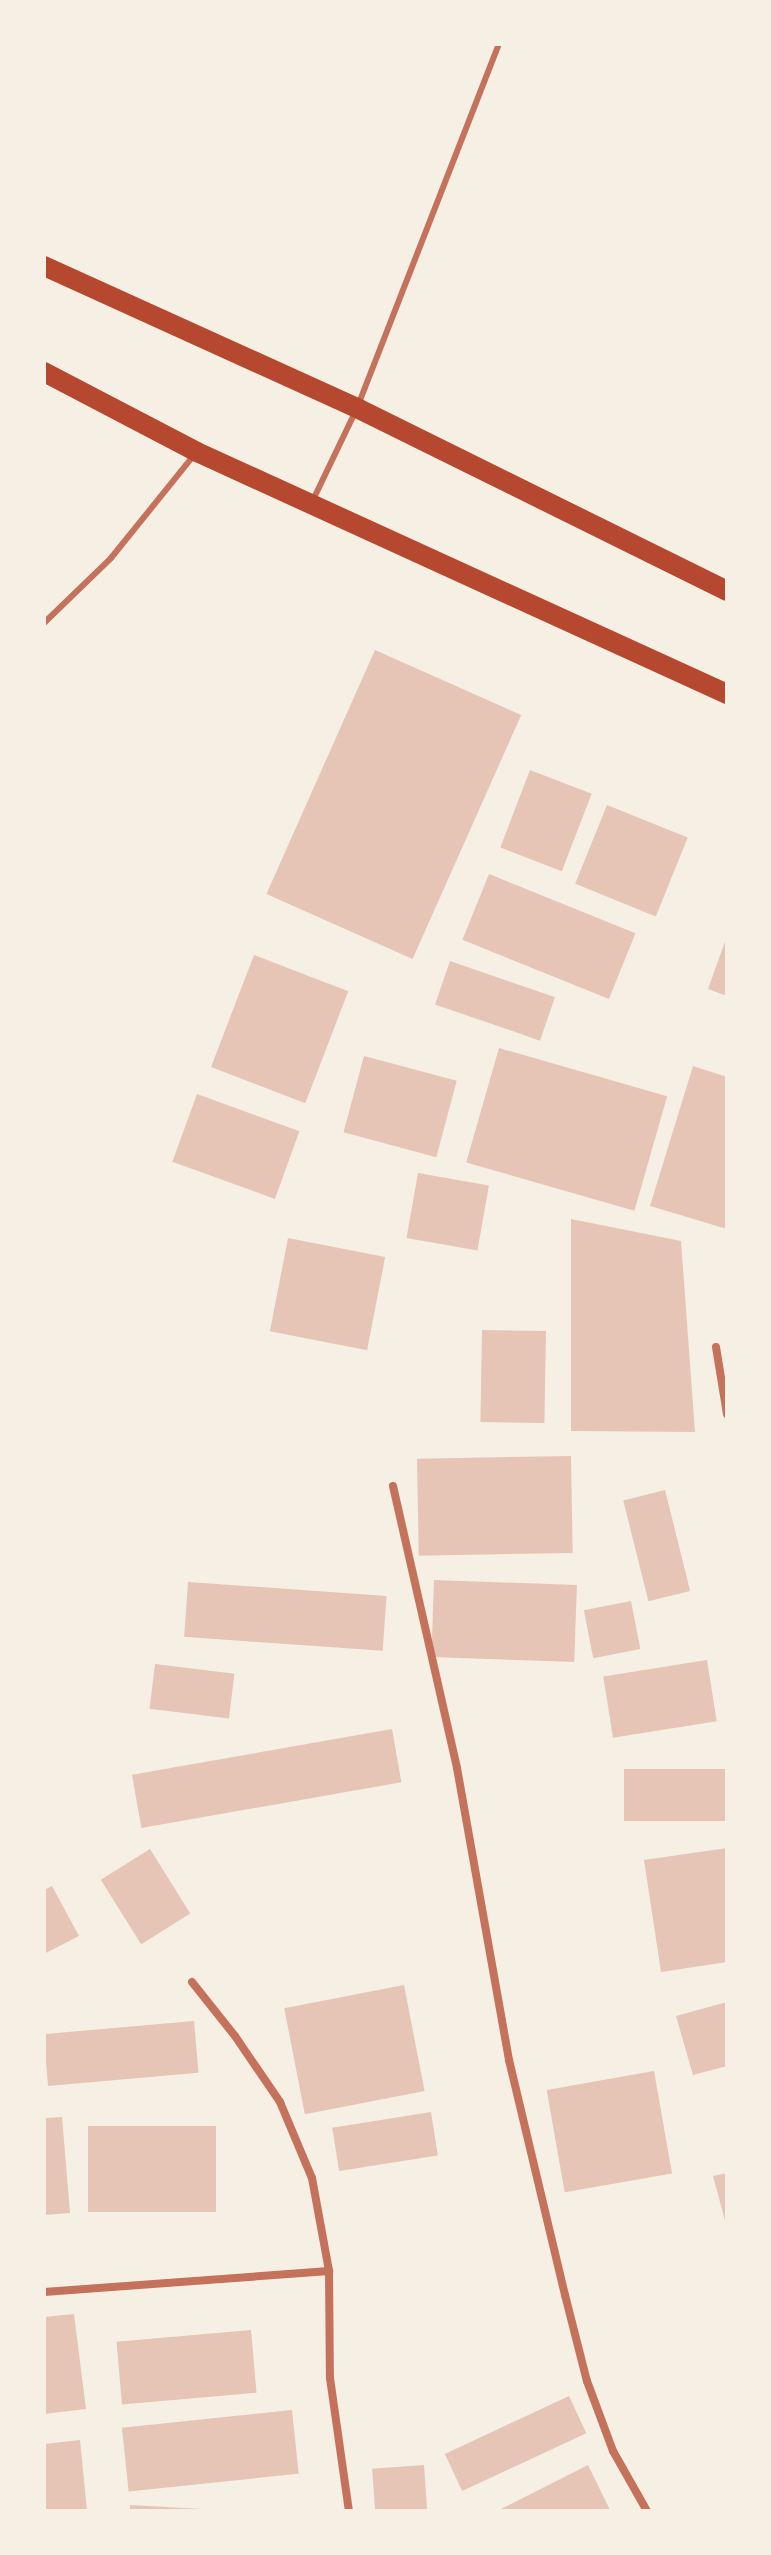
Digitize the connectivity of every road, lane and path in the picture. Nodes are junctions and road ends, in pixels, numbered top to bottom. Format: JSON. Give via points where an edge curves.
{"nodes":[{"id":1,"x":499,"y":44,"type":"edge"},
{"id":2,"x":44,"y":266,"type":"edge"},
{"id":3,"x":44,"y":372,"type":"edge"},
{"id":4,"x":357,"y":408,"type":"junction"},
{"id":5,"x":197,"y":452,"type":"junction"},
{"id":6,"x":312,"y":504,"type":"junction"},
{"id":7,"x":727,"y":591,"type":"edge"},
{"id":8,"x":44,"y":623,"type":"edge"},
{"id":9,"x":727,"y":694,"type":"edge"},
{"id":10,"x":716,"y":1347,"type":"dead end"},
{"id":11,"x":727,"y":1414,"type":"edge"},
{"id":12,"x":393,"y":1486,"type":"dead end"},
{"id":13,"x":192,"y":1982,"type":"dead end"},
{"id":14,"x":329,"y":2271,"type":"junction"},
{"id":15,"x":44,"y":2292,"type":"edge"},
{"id":16,"x":349,"y":2511,"type":"edge"},
{"id":17,"x":647,"y":2511,"type":"edge"}],
"edges":[{"from":1,"to":4,"type":"lane"},
{"from":2,"to":4,"type":"main road"},
{"from":3,"to":5,"type":"main road"},
{"from":4,"to":6,"type":"lane"},
{"from":4,"to":7,"type":"main road"},
{"from":5,"to":6,"type":"main road"},
{"from":5,"to":8,"type":"lane","via":[[111,558]]},
{"from":6,"to":9,"type":"main road"},
{"from":10,"to":11,"type":"street"},
{"from":12,"to":17,"type":"street","via":[[457,1768],[509,2060],[565,2295],[587,2381],[613,2451]]},
{"from":13,"to":14,"type":"street","via":[[280,2102],[312,2178]]},
{"from":14,"to":15,"type":"street"},
{"from":14,"to":16,"type":"street","via":[[330,2378]]}]}
